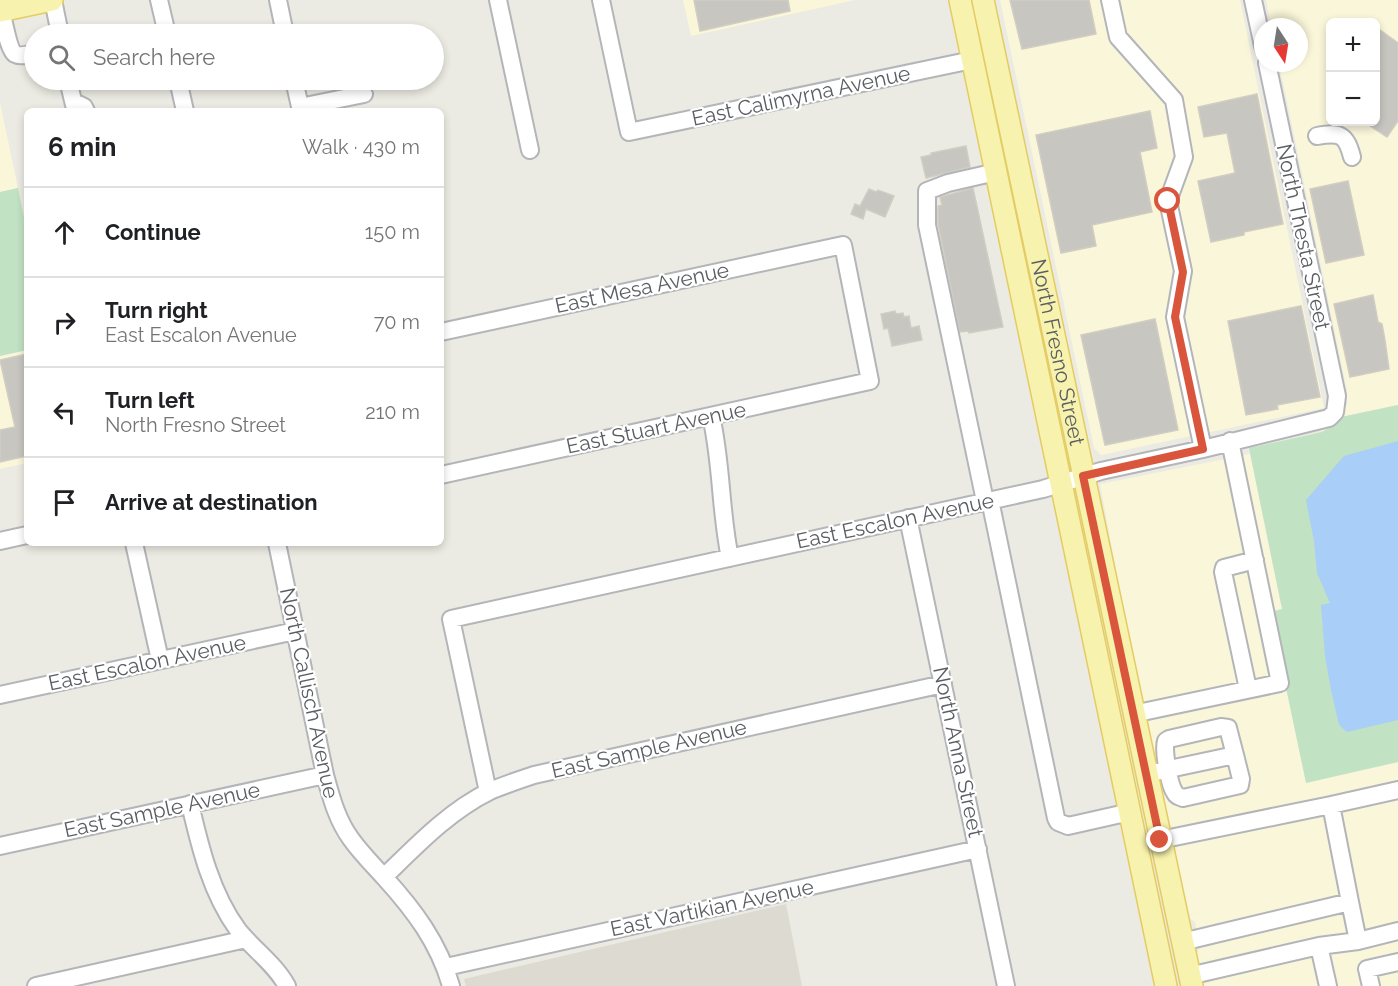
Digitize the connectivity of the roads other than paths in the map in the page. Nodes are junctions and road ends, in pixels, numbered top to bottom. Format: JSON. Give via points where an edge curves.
{"nodes":[{"id":1,"x":53,"y":0,"type":"edge"},
{"id":2,"x":159,"y":0,"type":"edge"},
{"id":3,"x":278,"y":0,"type":"edge"},
{"id":4,"x":498,"y":0,"type":"edge"},
{"id":5,"x":601,"y":0,"type":"edge"},
{"id":6,"x":960,"y":0,"type":"edge"},
{"id":7,"x":983,"y":0,"type":"edge"},
{"id":8,"x":1110,"y":0,"type":"edge"},
{"id":9,"x":1254,"y":0,"type":"edge"},
{"id":10,"x":1,"y":11,"type":"edge"},
{"id":11,"x":1258,"y":18,"type":"edge"},
{"id":12,"x":58,"y":24,"type":"edge"},
{"id":13,"x":165,"y":24,"type":"edge"},
{"id":14,"x":283,"y":24,"type":"edge"},
{"id":15,"x":24,"y":56,"type":"edge"},
{"id":16,"x":972,"y":60,"type":"junction"},
{"id":17,"x":1269,"y":72,"type":"edge"},
{"id":18,"x":70,"y":90,"type":"edge"},
{"id":19,"x":180,"y":90,"type":"edge"},
{"id":20,"x":296,"y":90,"type":"edge"},
{"id":21,"x":364,"y":94,"type":"dead end"},
{"id":22,"x":84,"y":108,"type":"edge"},
{"id":23,"x":184,"y":108,"type":"edge"},
{"id":24,"x":301,"y":108,"type":"edge"},
{"id":25,"x":305,"y":108,"type":"edge"},
{"id":26,"x":1317,"y":136,"type":"dead end"},
{"id":27,"x":530,"y":150,"type":"dead end"},
{"id":28,"x":1352,"y":157,"type":"dead end"},
{"id":29,"x":996,"y":172,"type":"junction"},
{"id":30,"x":1020,"y":178,"type":"junction"},
{"id":31,"x":444,"y":331,"type":"edge"},
{"id":32,"x":870,"y":381,"type":"joint"},
{"id":33,"x":1335,"y":412,"type":"joint"},
{"id":34,"x":711,"y":416,"type":"junction"},
{"id":35,"x":1230,"y":441,"type":"junction"},
{"id":36,"x":1203,"y":449,"type":"junction"},
{"id":37,"x":444,"y":474,"type":"edge"},
{"id":38,"x":1083,"y":476,"type":"junction"},
{"id":39,"x":1062,"y":483,"type":"junction"},
{"id":40,"x":988,"y":501,"type":"junction"},
{"id":41,"x":908,"y":519,"type":"junction"},
{"id":42,"x":24,"y":536,"type":"edge"},
{"id":43,"x":0,"y":541,"type":"edge"},
{"id":44,"x":135,"y":546,"type":"edge"},
{"id":45,"x":278,"y":546,"type":"edge"},
{"id":46,"x":730,"y":558,"type":"junction"},
{"id":47,"x":1255,"y":560,"type":"junction"},
{"id":48,"x":295,"y":631,"type":"junction"},
{"id":49,"x":160,"y":660,"type":"junction"},
{"id":50,"x":943,"y":684,"type":"junction"},
{"id":51,"x":1248,"y":689,"type":"junction"},
{"id":52,"x":0,"y":695,"type":"edge"},
{"id":53,"x":1133,"y":714,"type":"junction"},
{"id":54,"x":1235,"y":755,"type":"junction"},
{"id":55,"x":1168,"y":769,"type":"junction"},
{"id":56,"x":1146,"y":774,"type":"junction"},
{"id":57,"x":325,"y":775,"type":"junction"},
{"id":58,"x":1398,"y":790,"type":"edge"},
{"id":59,"x":488,"y":792,"type":"junction"},
{"id":60,"x":190,"y":804,"type":"junction"},
{"id":61,"x":1331,"y":805,"type":"junction"},
{"id":62,"x":1130,"y":812,"type":"junction"},
{"id":63,"x":1160,"y":840,"type":"junction"},
{"id":64,"x":0,"y":846,"type":"edge"},
{"id":65,"x":978,"y":849,"type":"junction"},
{"id":66,"x":384,"y":877,"type":"junction"},
{"id":67,"x":1350,"y":902,"type":"junction"},
{"id":68,"x":1398,"y":931,"type":"edge"},
{"id":69,"x":246,"y":939,"type":"junction"},
{"id":70,"x":1358,"y":941,"type":"junction"},
{"id":71,"x":1182,"y":942,"type":"junction"},
{"id":72,"x":1319,"y":945,"type":"junction"},
{"id":73,"x":1398,"y":962,"type":"edge"},
{"id":74,"x":446,"y":967,"type":"junction"},
{"id":75,"x":1190,"y":981,"type":"edge"},
{"id":76,"x":36,"y":986,"type":"edge"},
{"id":77,"x":287,"y":986,"type":"edge"},
{"id":78,"x":451,"y":986,"type":"edge"},
{"id":79,"x":1006,"y":986,"type":"edge"},
{"id":80,"x":1166,"y":986,"type":"edge"},
{"id":81,"x":1328,"y":986,"type":"edge"},
{"id":82,"x":1371,"y":986,"type":"edge"}],
"edges":[{"from":1,"to":10,"type":"main road"},
{"from":1,"to":12,"type":"street"},
{"from":2,"to":13,"type":"street"},
{"from":3,"to":14,"type":"street"},
{"from":4,"to":27,"type":"street"},
{"from":5,"to":16,"type":"street","name":"East Calimyrna Avenue","via":[[629,132]]},
{"from":6,"to":16,"type":"main road","name":"North Fresno Street"},
{"from":7,"to":30,"type":"main road","name":"North Fresno Street"},
{"from":8,"to":36,"type":"street","via":[[1118,37],[1174,100],[1184,157],[1168,201],[1183,272],[1175,317]]},
{"from":9,"to":11,"type":"street"},
{"from":10,"to":15,"type":"street","via":[[10,48]]},
{"from":16,"to":29,"type":"main road","name":"North Fresno Street"},
{"from":16,"to":30,"type":"main road","via":[[983,65],[1008,168]]},
{"from":17,"to":33,"type":"street","name":"North Thesta Street","via":[[1337,396]]},
{"from":18,"to":22,"type":"street","via":[[74,105]]},
{"from":19,"to":23,"type":"street"},
{"from":20,"to":24,"type":"street"},
{"from":21,"to":25,"type":"street"},
{"from":26,"to":28,"type":"street","via":[[1338,134],[1345,139]]},
{"from":29,"to":39,"type":"main road","name":"North Fresno Street"},
{"from":29,"to":40,"type":"street","via":[[927,191],[927,225]]},
{"from":30,"to":38,"type":"main road","name":"North Fresno Street"},
{"from":31,"to":32,"type":"street","name":"East Mesa Avenue","via":[[843,245]]},
{"from":32,"to":34,"type":"street","name":"East Stuart Avenue"},
{"from":33,"to":35,"type":"street","name":"East Escalon Avenue","via":[[1321,421]]},
{"from":34,"to":37,"type":"street","name":"East Stuart Avenue"},
{"from":34,"to":46,"type":"street"},
{"from":35,"to":36,"type":"street","name":"East Escalon Avenue"},
{"from":35,"to":47,"type":"street"},
{"from":36,"to":38,"type":"street","name":"East Escalon Avenue"},
{"from":38,"to":39,"type":"street","name":"East Escalon Avenue"},
{"from":38,"to":53,"type":"main road","name":"North Fresno Street"},
{"from":39,"to":40,"type":"street","name":"East Escalon Avenue"},
{"from":39,"to":62,"type":"main road","name":"North Fresno Street"},
{"from":40,"to":41,"type":"street","name":"East Escalon Avenue"},
{"from":40,"to":62,"type":"street","via":[[1056,818],[1068,826]]},
{"from":41,"to":46,"type":"street","name":"East Escalon Avenue"},
{"from":41,"to":50,"type":"street","name":"North Anna Street"},
{"from":42,"to":43,"type":"street"},
{"from":44,"to":49,"type":"street"},
{"from":45,"to":48,"type":"street","name":"North Callisch Avenue"},
{"from":46,"to":59,"type":"street","name":"East Escalon Avenue","via":[[451,620]]},
{"from":47,"to":51,"type":"street","via":[[1223,572]]},
{"from":47,"to":51,"type":"street","via":[[1280,683]]},
{"from":48,"to":49,"type":"street","name":"East Escalon Avenue"},
{"from":48,"to":57,"type":"street","name":"North Callisch Avenue"},
{"from":49,"to":52,"type":"street","name":"East Escalon Avenue"},
{"from":50,"to":59,"type":"street","name":"East Sample Avenue","via":[[534,775]]},
{"from":50,"to":65,"type":"street","name":"North Anna Street"},
{"from":51,"to":53,"type":"street"},
{"from":53,"to":56,"type":"main road","name":"North Fresno Street"},
{"from":54,"to":55,"type":"street"},
{"from":54,"to":55,"type":"street","via":[[1230,730],[1225,727],[1169,738],[1165,748]]},
{"from":54,"to":55,"type":"street","via":[[1239,785],[1183,798],[1175,794]]},
{"from":55,"to":56,"type":"street"},
{"from":56,"to":63,"type":"main road","name":"North Fresno Street"},
{"from":57,"to":60,"type":"street","name":"East Sample Avenue"},
{"from":57,"to":66,"type":"street","name":"North Callisch Avenue","via":[[334,807],[350,838]]},
{"from":58,"to":61,"type":"street"},
{"from":59,"to":66,"type":"street","name":"East Sample Avenue","via":[[432,831]]},
{"from":60,"to":64,"type":"street","name":"East Sample Avenue"},
{"from":60,"to":69,"type":"street","via":[[210,878]]},
{"from":61,"to":63,"type":"street"},
{"from":61,"to":67,"type":"street"},
{"from":62,"to":71,"type":"main road","via":[[1140,823],[1163,921],[1169,933]]},
{"from":62,"to":80,"type":"main road","name":"North Fresno Street"},
{"from":63,"to":71,"type":"main road","name":"North Fresno Street"},
{"from":65,"to":74,"type":"street","name":"East Vartikian Avenue"},
{"from":65,"to":79,"type":"street","name":"North Anna Street"},
{"from":66,"to":74,"type":"street","name":"North Callisch Avenue","via":[[428,931]]},
{"from":67,"to":70,"type":"street"},
{"from":67,"to":71,"type":"street"},
{"from":68,"to":70,"type":"street"},
{"from":69,"to":76,"type":"street"},
{"from":69,"to":77,"type":"street"},
{"from":70,"to":72,"type":"street"},
{"from":71,"to":75,"type":"main road","name":"North Fresno Street"},
{"from":72,"to":75,"type":"street"},
{"from":72,"to":81,"type":"street"},
{"from":73,"to":82,"type":"street","via":[[1367,969]]},
{"from":74,"to":78,"type":"street","name":"North Callisch Avenue"}]}
